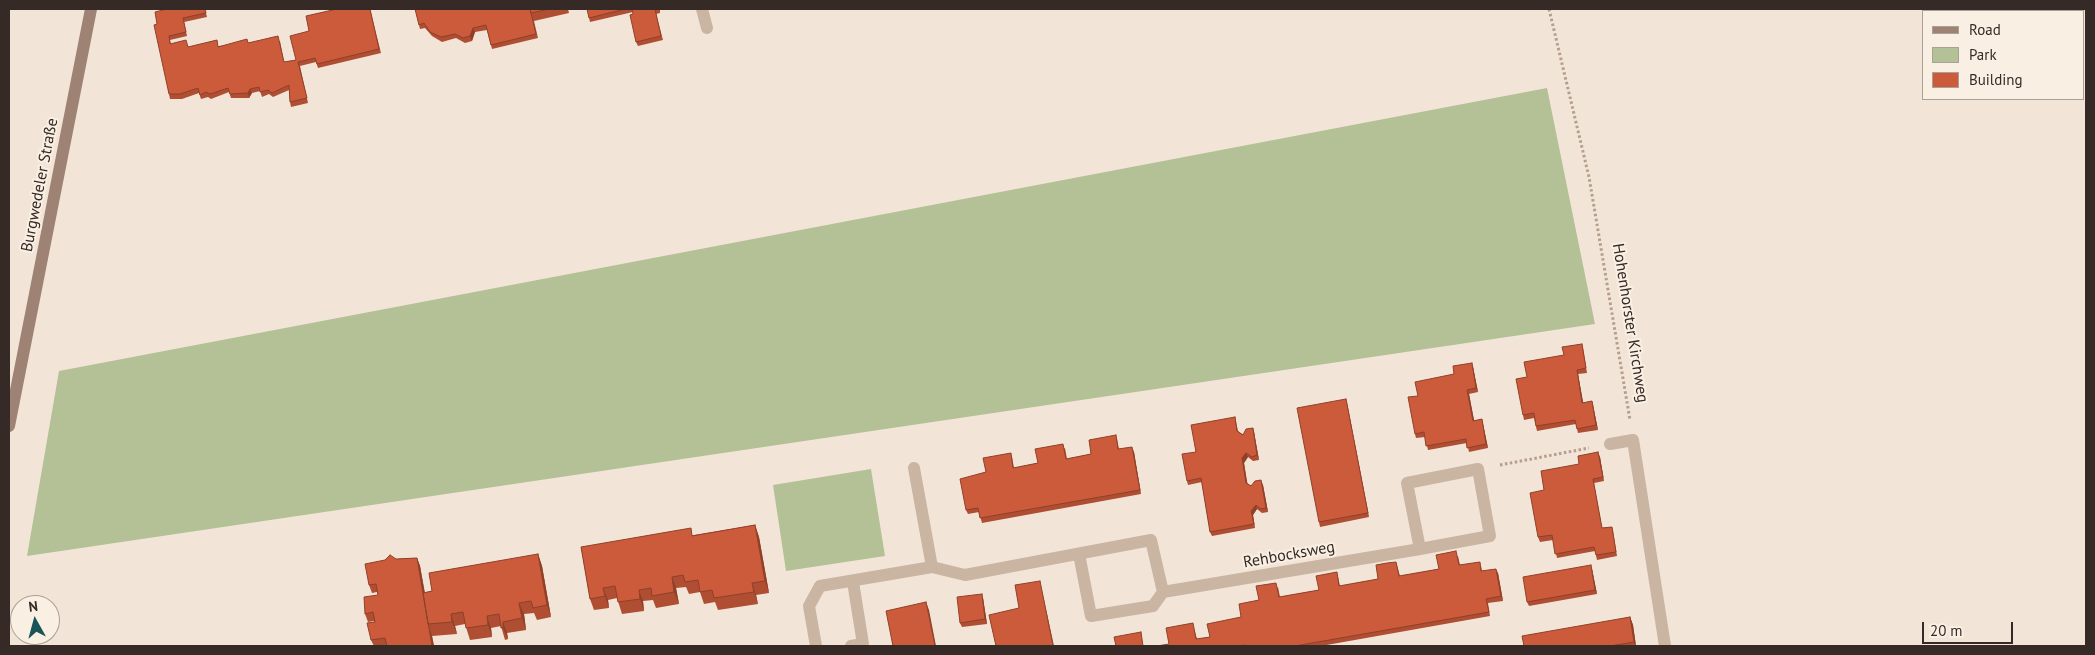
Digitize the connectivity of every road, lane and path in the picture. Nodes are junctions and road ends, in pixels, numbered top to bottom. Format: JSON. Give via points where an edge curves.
{"nodes":[{"id":1,"x":91,"y":9,"type":"edge"},
{"id":2,"x":702,"y":9,"type":"edge"},
{"id":3,"x":1549,"y":9,"type":"edge"},
{"id":4,"x":707,"y":28,"type":"dead end"},
{"id":5,"x":9,"y":426,"type":"edge"},
{"id":6,"x":1633,"y":440,"type":"junction"},
{"id":7,"x":1610,"y":444,"type":"joint"},
{"id":8,"x":914,"y":468,"type":"dead end"},
{"id":9,"x":1478,"y":469,"type":"junction"},
{"id":10,"x":1420,"y":549,"type":"junction"},
{"id":11,"x":1079,"y":554,"type":"junction"},
{"id":12,"x":932,"y":567,"type":"junction"},
{"id":13,"x":853,"y":582,"type":"junction"},
{"id":14,"x":1164,"y":592,"type":"junction"},
{"id":15,"x":816,"y":646,"type":"edge"},
{"id":16,"x":851,"y":646,"type":"edge"},
{"id":17,"x":1665,"y":646,"type":"edge"}],
"edges":[{"from":1,"to":5,"type":"main road","name":"Burgwedeler Straße"},
{"from":2,"to":4,"type":"street"},
{"from":3,"to":6,"type":"path","name":"Hohenhorster Kirchweg","via":[[1588,177]]},
{"from":6,"to":7,"type":"street"},
{"from":6,"to":17,"type":"street"},
{"from":7,"to":9,"type":"path"},
{"from":8,"to":12,"type":"street"},
{"from":9,"to":10,"type":"street","name":"Rehbocksweg","via":[[1490,536]]},
{"from":9,"to":10,"type":"street","via":[[1406,483]]},
{"from":10,"to":14,"type":"street","name":"Rehbocksweg"},
{"from":11,"to":12,"type":"street","via":[[965,575]]},
{"from":11,"to":14,"type":"street","via":[[1151,540]]},
{"from":11,"to":14,"type":"street","name":"Rehbocksweg","via":[[1091,616],[1152,606]]},
{"from":12,"to":13,"type":"street"},
{"from":13,"to":15,"type":"street","via":[[820,586],[809,606]]},
{"from":13,"to":16,"type":"street","via":[[863,644]]}]}
